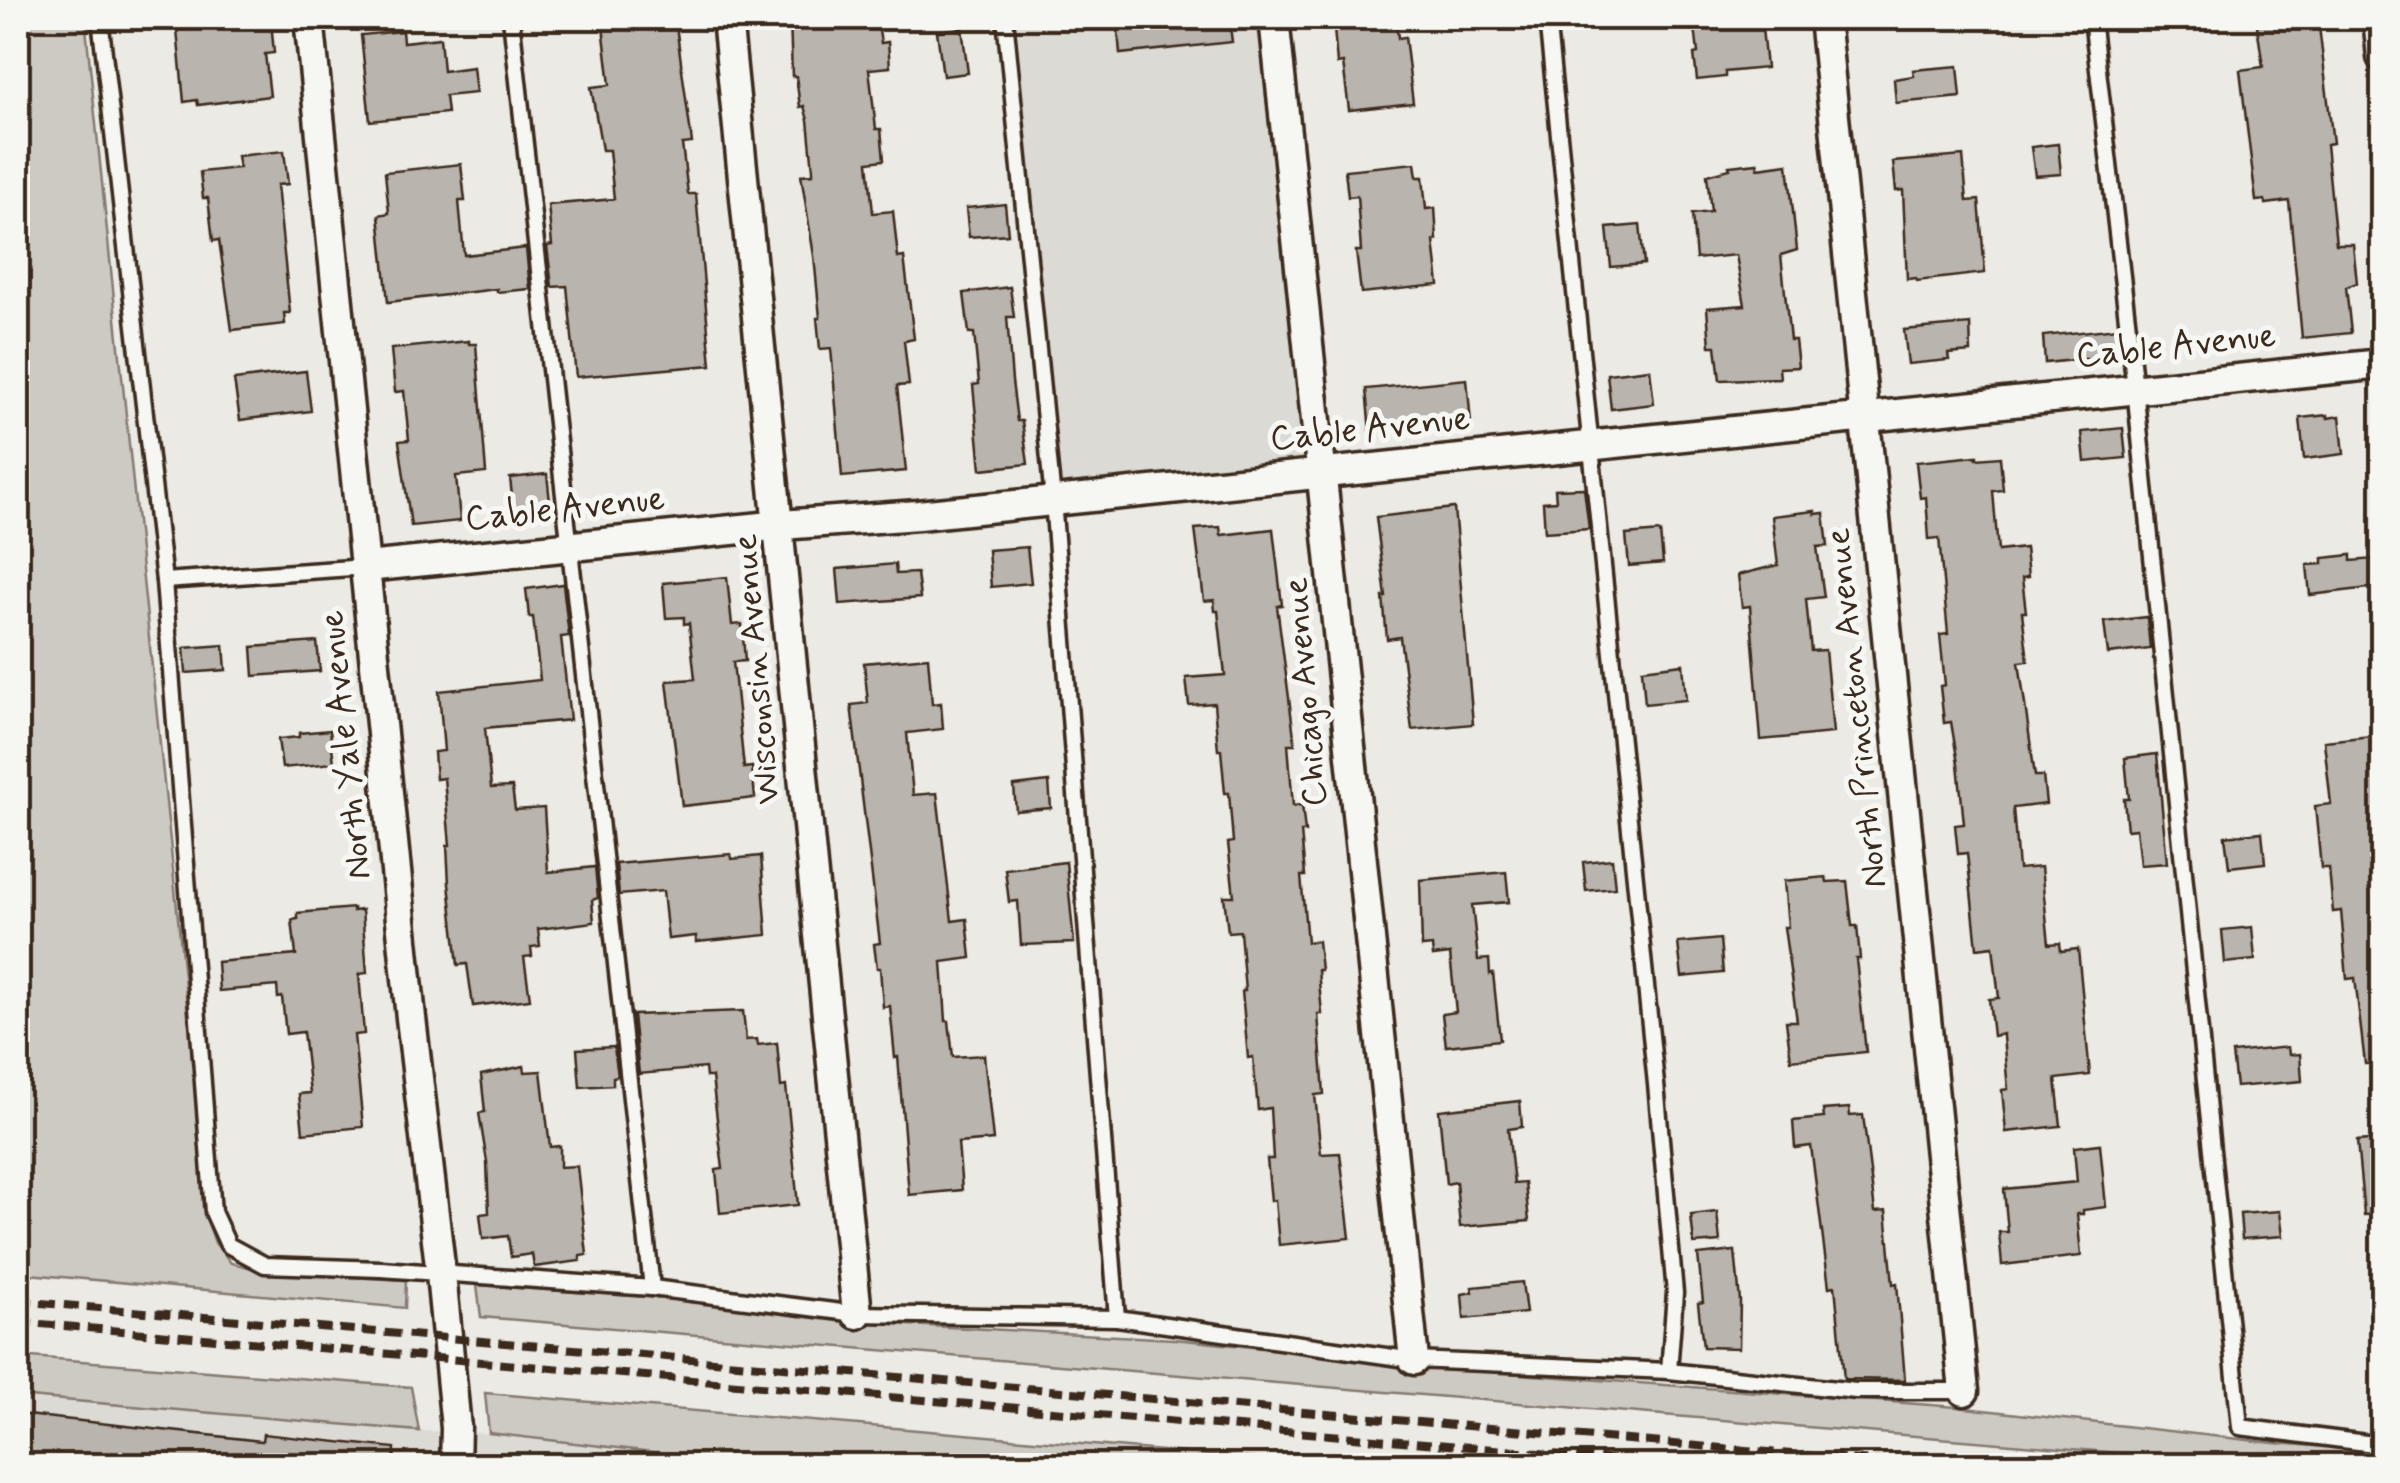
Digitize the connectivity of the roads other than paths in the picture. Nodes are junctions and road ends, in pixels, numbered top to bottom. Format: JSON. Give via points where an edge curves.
{"nodes":[{"id":1,"x":100,"y":18,"type":"edge"},
{"id":2,"x":309,"y":18,"type":"edge"},
{"id":3,"x":512,"y":18,"type":"edge"},
{"id":4,"x":728,"y":18,"type":"edge"},
{"id":5,"x":1005,"y":18,"type":"edge"},
{"id":6,"x":1274,"y":18,"type":"edge"},
{"id":7,"x":1546,"y":18,"type":"edge"},
{"id":8,"x":1824,"y":18,"type":"edge"},
{"id":9,"x":2092,"y":18,"type":"edge"},
{"id":10,"x":2378,"y":18,"type":"edge"},
{"id":11,"x":2382,"y":56,"type":"edge"},
{"id":12,"x":2382,"y":364,"type":"edge"},
{"id":13,"x":2135,"y":388,"type":"junction"},
{"id":14,"x":1865,"y":416,"type":"junction"},
{"id":15,"x":1592,"y":444,"type":"junction"},
{"id":16,"x":1323,"y":471,"type":"junction"},
{"id":17,"x":1053,"y":500,"type":"junction"},
{"id":18,"x":780,"y":525,"type":"junction"},
{"id":19,"x":568,"y":547,"type":"junction"},
{"id":20,"x":366,"y":567,"type":"junction"},
{"id":21,"x":164,"y":582,"type":"junction"},
{"id":22,"x":441,"y":1274,"type":"junction"},
{"id":23,"x":652,"y":1288,"type":"junction"},
{"id":24,"x":858,"y":1314,"type":"junction"},
{"id":25,"x":1117,"y":1318,"type":"junction"},
{"id":26,"x":1414,"y":1360,"type":"junction"},
{"id":27,"x":1669,"y":1372,"type":"junction"},
{"id":28,"x":1964,"y":1391,"type":"joint"},
{"id":29,"x":2382,"y":1444,"type":"edge"},
{"id":30,"x":455,"y":1466,"type":"edge"}],
"edges":[{"from":1,"to":21,"type":"lane"},
{"from":2,"to":20,"type":"street","name":"North Yale Avenue"},
{"from":3,"to":19,"type":"lane"},
{"from":4,"to":18,"type":"street","name":"Wisconsin Avenue"},
{"from":5,"to":17,"type":"lane"},
{"from":6,"to":16,"type":"street","name":"Chicago Avenue"},
{"from":7,"to":15,"type":"lane"},
{"from":8,"to":14,"type":"street","name":"North Princeton Avenue"},
{"from":9,"to":13,"type":"lane"},
{"from":10,"to":11,"type":"street"},
{"from":12,"to":13,"type":"street","name":"Cable Avenue"},
{"from":13,"to":14,"type":"street","name":"Cable Avenue"},
{"from":13,"to":29,"type":"lane","via":[[2240,1426]]},
{"from":14,"to":15,"type":"street","name":"Cable Avenue"},
{"from":14,"to":28,"type":"street","name":"North Princeton Avenue"},
{"from":15,"to":16,"type":"street","name":"Cable Avenue"},
{"from":15,"to":27,"type":"lane","via":[[1673,1274]]},
{"from":16,"to":17,"type":"street","name":"Cable Avenue"},
{"from":16,"to":26,"type":"street","name":"Chicago Avenue"},
{"from":17,"to":18,"type":"street","name":"Cable Avenue"},
{"from":17,"to":25,"type":"lane"},
{"from":18,"to":19,"type":"street","name":"Cable Avenue"},
{"from":18,"to":24,"type":"street","name":"Wisconsin Avenue"},
{"from":19,"to":20,"type":"street","name":"Cable Avenue"},
{"from":19,"to":23,"type":"lane"},
{"from":20,"to":21,"type":"lane"},
{"from":20,"to":22,"type":"street","name":"North Yale Avenue"},
{"from":21,"to":22,"type":"lane","via":[[213,1212],[228,1246],[265,1264]]},
{"from":22,"to":23,"type":"lane"},
{"from":22,"to":30,"type":"street","name":"North Yale Avenue"},
{"from":23,"to":24,"type":"lane"},
{"from":24,"to":25,"type":"lane"},
{"from":25,"to":26,"type":"lane"},
{"from":26,"to":27,"type":"lane"},
{"from":27,"to":28,"type":"lane","via":[[1856,1391]]}]}
